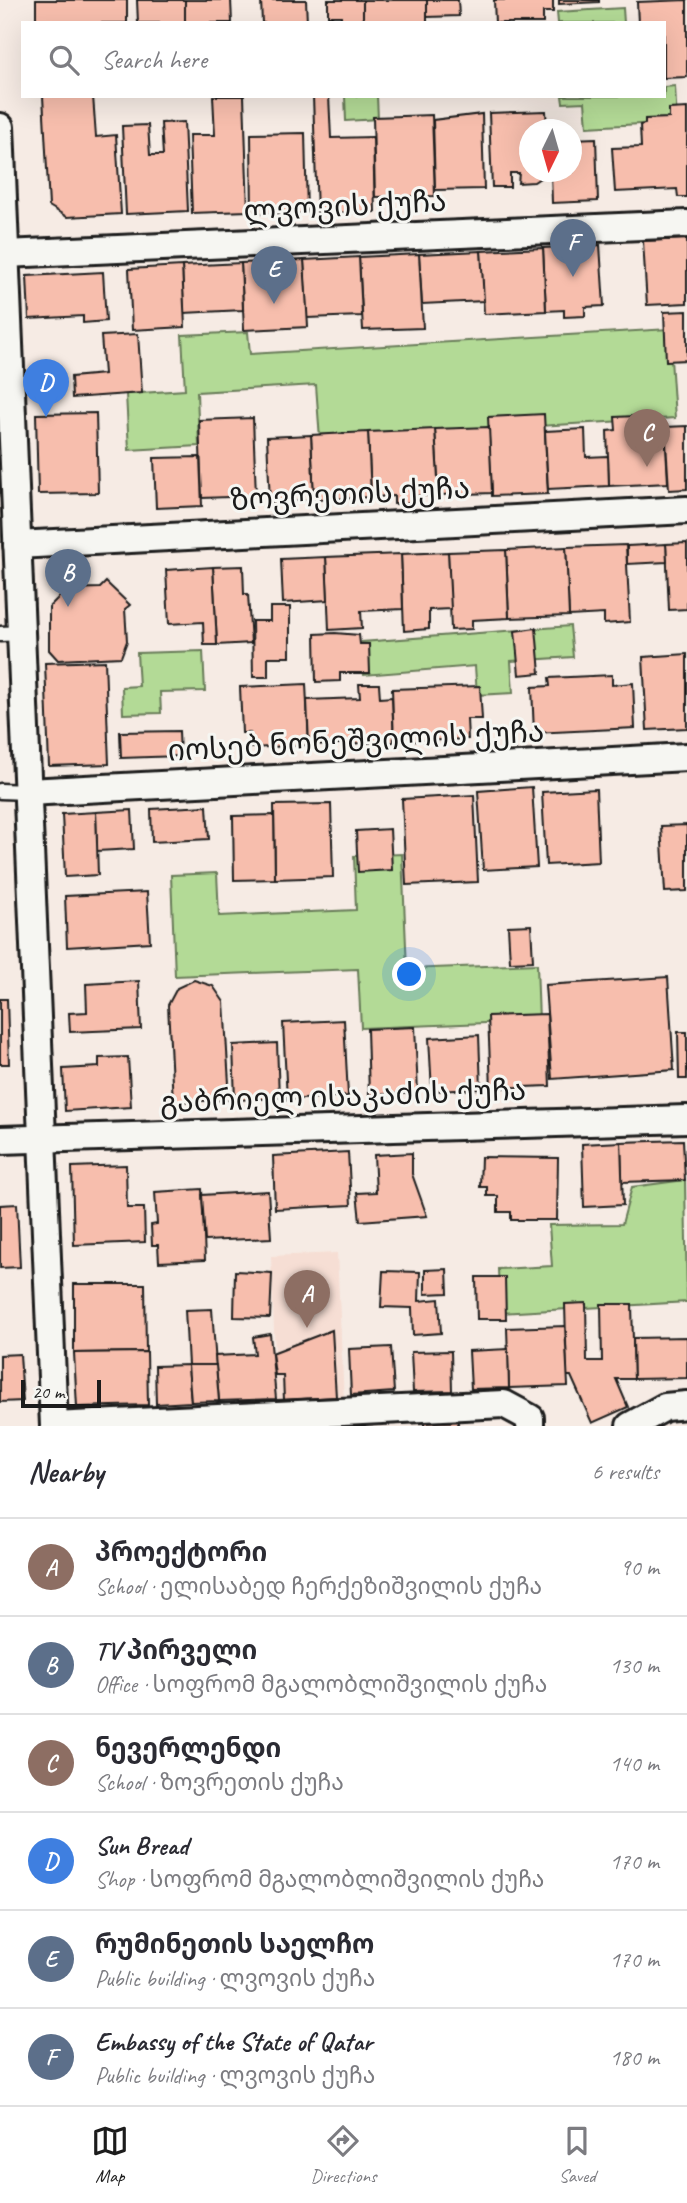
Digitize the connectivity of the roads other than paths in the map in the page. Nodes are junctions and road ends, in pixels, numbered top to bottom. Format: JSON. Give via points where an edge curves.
{"nodes":[{"id":1,"x":0,"y":127,"type":"edge"},
{"id":2,"x":687,"y":224,"type":"edge"},
{"id":3,"x":3,"y":244,"type":"edge"},
{"id":4,"x":6,"y":389,"type":"edge"},
{"id":5,"x":687,"y":510,"type":"edge"},
{"id":6,"x":18,"y":545,"type":"junction"},
{"id":7,"x":11,"y":634,"type":"edge"},
{"id":8,"x":687,"y":757,"type":"edge"},
{"id":9,"x":0,"y":791,"type":"edge"},
{"id":10,"x":28,"y":792,"type":"junction"},
{"id":11,"x":687,"y":1119,"type":"edge"},
{"id":12,"x":42,"y":1139,"type":"junction"},
{"id":13,"x":0,"y":1140,"type":"edge"},
{"id":14,"x":687,"y":1405,"type":"edge"},
{"id":15,"x":54,"y":1426,"type":"edge"},
{"id":16,"x":530,"y":1426,"type":"edge"},
{"id":17,"x":630,"y":1426,"type":"edge"}],
"edges":[{"from":1,"to":3,"type":"street"},
{"from":2,"to":3,"type":"street","name":"ლვოვის ქუჩა"},
{"from":3,"to":4,"type":"street"},
{"from":4,"to":6,"type":"street"},
{"from":5,"to":6,"type":"street","name":"ზოვრეთის ქუჩა"},
{"from":6,"to":7,"type":"street"},
{"from":7,"to":10,"type":"street"},
{"from":8,"to":10,"type":"street","name":"იოსებ ნონეშვილის ქუჩა"},
{"from":9,"to":10,"type":"lane"},
{"from":10,"to":12,"type":"street"},
{"from":11,"to":12,"type":"street","name":"გაბრიელ ისაკაძის ქუჩა"},
{"from":12,"to":13,"type":"street","name":"გაბრიელ ისაკაძის ქუჩა"},
{"from":12,"to":15,"type":"street"},
{"from":14,"to":17,"type":"street","via":[[665,1407]]},
{"from":15,"to":16,"type":"street","via":[[504,1404],[530,1418]]}]}
